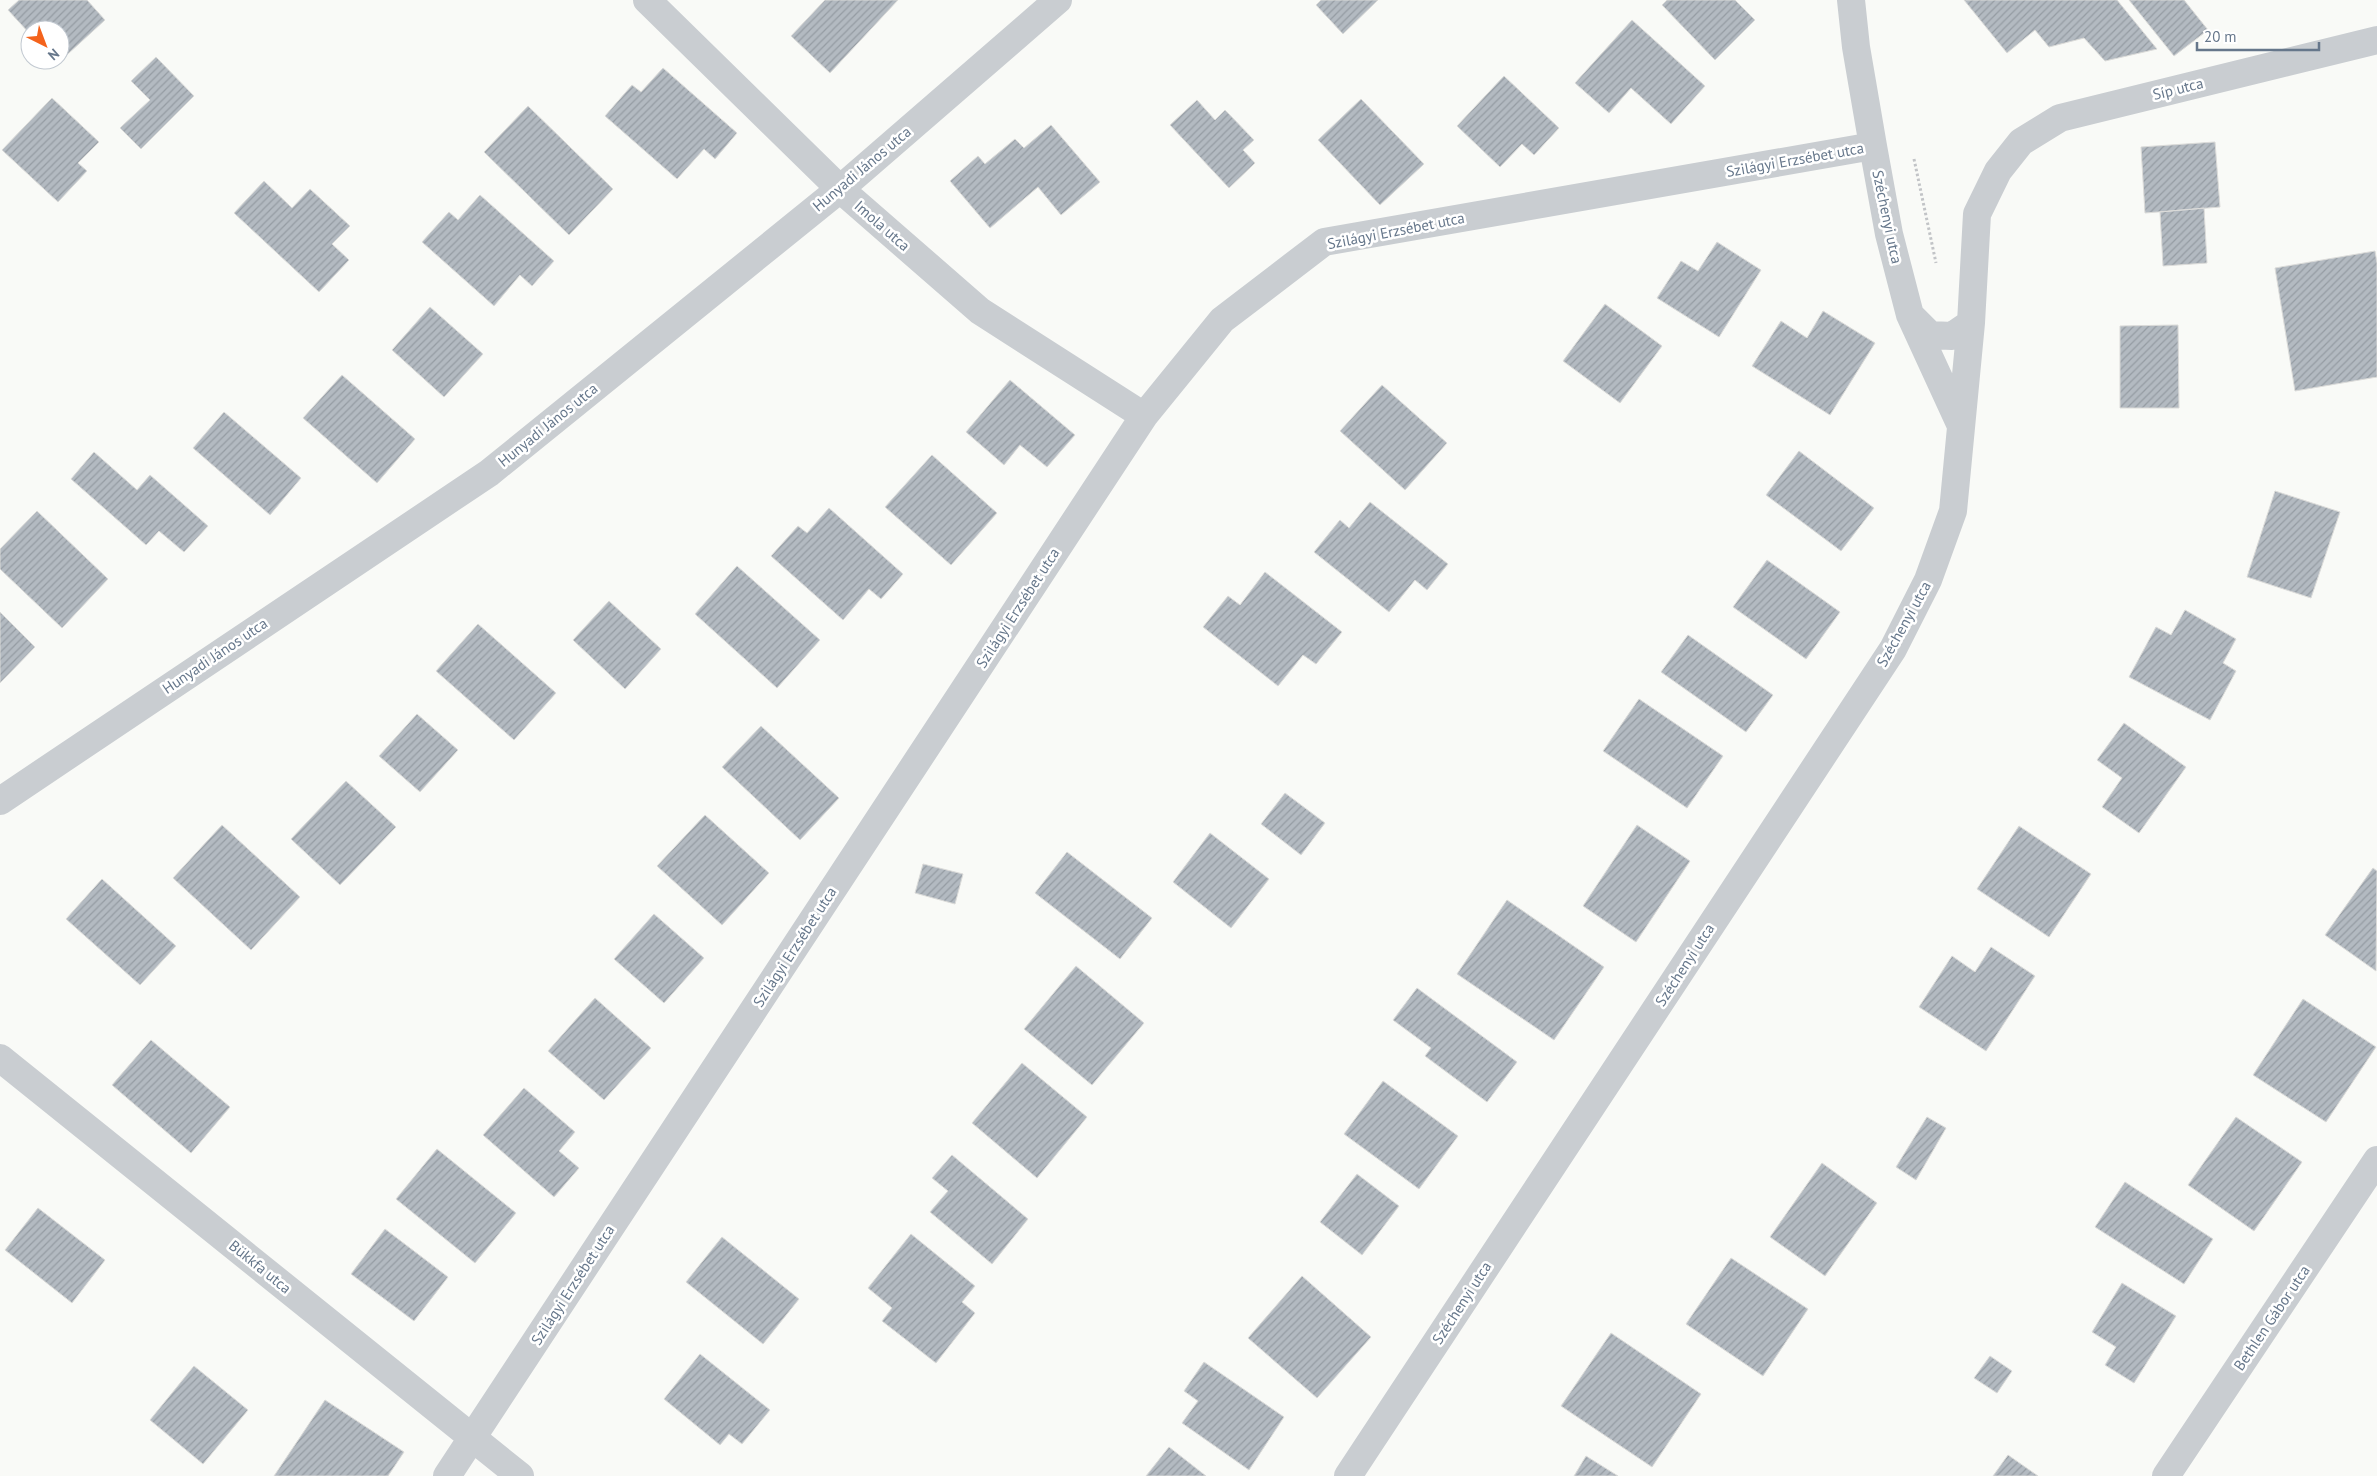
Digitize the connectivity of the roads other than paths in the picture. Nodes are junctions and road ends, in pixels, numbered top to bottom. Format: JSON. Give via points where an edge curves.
{"nodes":[{"id":1,"x":648,"y":0,"type":"edge"},
{"id":2,"x":1058,"y":0,"type":"edge"},
{"id":3,"x":1851,"y":0,"type":"edge"},
{"id":4,"x":2377,"y":40,"type":"edge"},
{"id":5,"x":1873,"y":146,"type":"junction"},
{"id":6,"x":1998,"y":171,"type":"joint"},
{"id":7,"x":840,"y":189,"type":"junction"},
{"id":8,"x":1910,"y":315,"type":"junction"},
{"id":9,"x":1971,"y":323,"type":"junction"},
{"id":10,"x":1144,"y":416,"type":"junction"},
{"id":11,"x":1962,"y":428,"type":"junction"},
{"id":12,"x":0,"y":800,"type":"edge"},
{"id":13,"x":0,"y":1058,"type":"edge"},
{"id":14,"x":2377,"y":1160,"type":"edge"},
{"id":15,"x":473,"y":1438,"type":"junction"},
{"id":16,"x":447,"y":1476,"type":"edge"},
{"id":17,"x":520,"y":1476,"type":"edge"},
{"id":18,"x":1348,"y":1476,"type":"edge"},
{"id":19,"x":2166,"y":1476,"type":"edge"}],
"edges":[{"from":1,"to":7,"type":"street","name":"Imola utca"},
{"from":2,"to":7,"type":"street","name":"Hunyadi János utca"},
{"from":3,"to":5,"type":"street","name":"Széchenyi utca"},
{"from":4,"to":6,"type":"street","name":"Síp utca","via":[[2060,118],[2021,142]]},
{"from":5,"to":8,"type":"street","name":"Széchenyi utca","via":[[1889,234]]},
{"from":5,"to":10,"type":"street","name":"Szilágyi Erzsébet utca","via":[[1324,242],[1222,320]]},
{"from":6,"to":9,"type":"street","name":"Széchenyi utca","via":[[1977,214]]},
{"from":7,"to":10,"type":"street","name":"Imola utca","via":[[980,310]]},
{"from":7,"to":12,"type":"street","name":"Hunyadi János utca","via":[[489,472]]},
{"from":8,"to":9,"type":"street","name":"Széchenyi utca","via":[[1930,336],[1952,336]]},
{"from":8,"to":11,"type":"street","name":"Széchenyi utca"},
{"from":9,"to":11,"type":"street","name":"Széchenyi utca"},
{"from":10,"to":15,"type":"street","name":"Szilágyi Erzsébet utca"},
{"from":11,"to":18,"type":"street","name":"Széchenyi utca","via":[[1953,511],[1928,580],[1893,649]]},
{"from":13,"to":15,"type":"street","name":"Bükkfa utca"},
{"from":14,"to":19,"type":"street","name":"Bethlen Gábor utca"},
{"from":15,"to":16,"type":"street","name":"Szilágyi Erzsébet utca"},
{"from":15,"to":17,"type":"street","name":"Bükkfa utca"}]}
